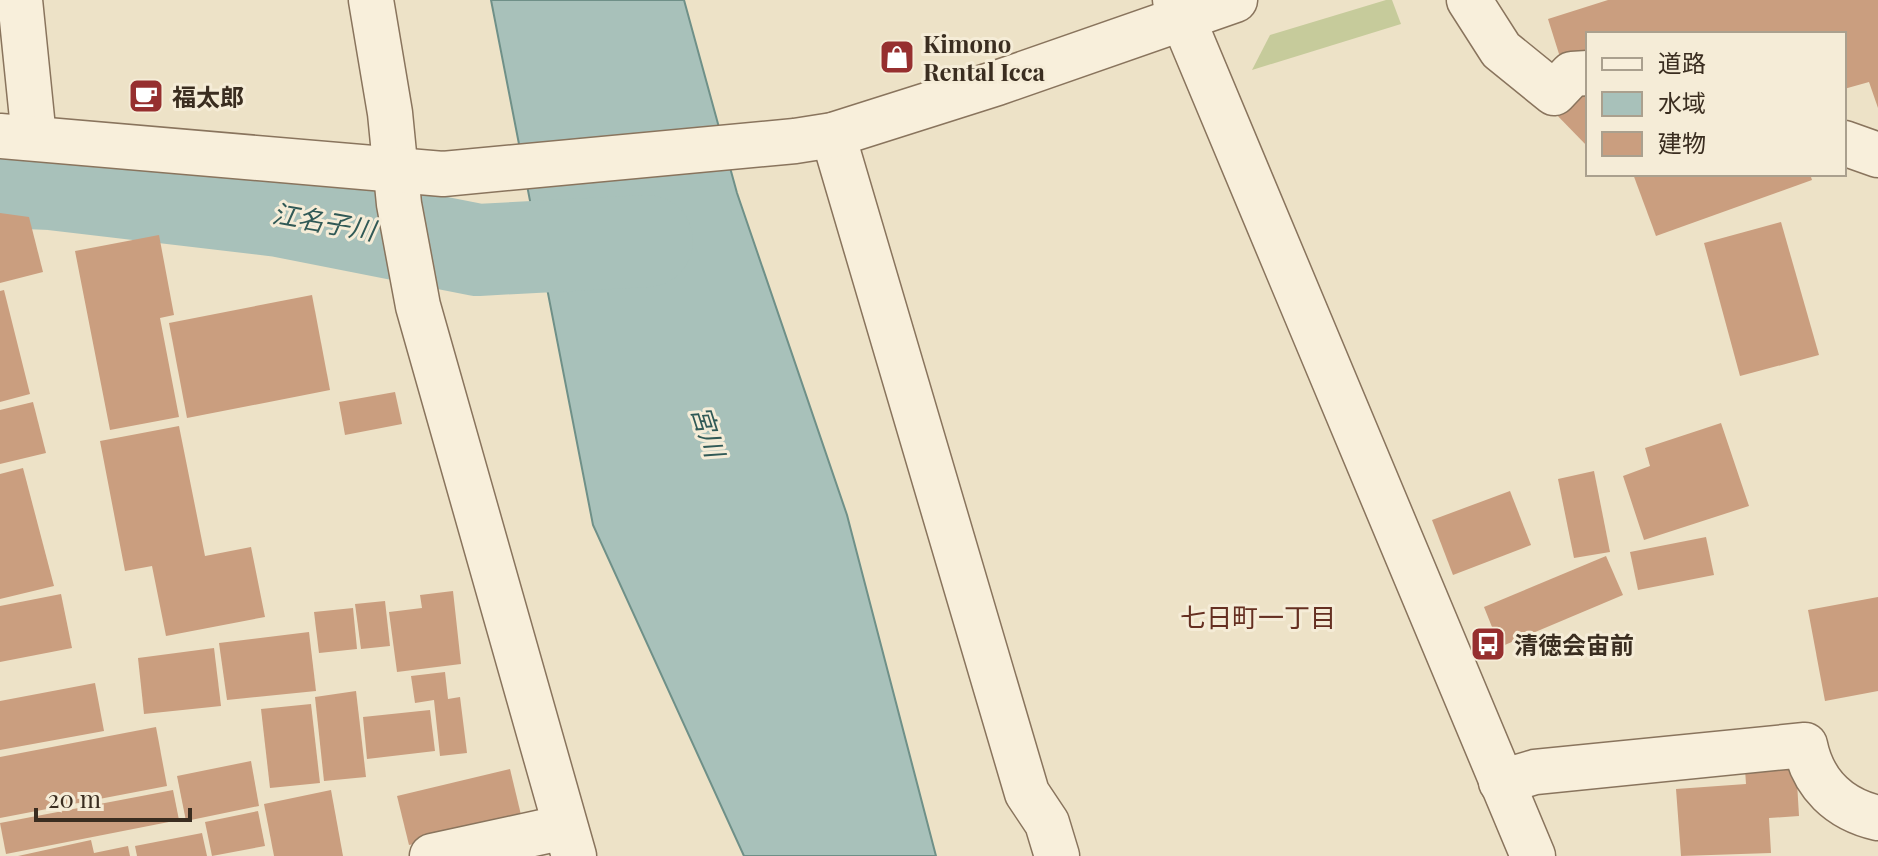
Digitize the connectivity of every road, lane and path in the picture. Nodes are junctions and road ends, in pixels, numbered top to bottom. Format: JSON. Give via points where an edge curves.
{"nodes":[{"id":1,"x":20,"y":0,"type":"edge"},
{"id":2,"x":371,"y":0,"type":"edge"},
{"id":3,"x":1235,"y":0,"type":"edge"},
{"id":4,"x":1469,"y":0,"type":"edge"},
{"id":5,"x":1178,"y":9,"type":"edge"},
{"id":6,"x":1586,"y":73,"type":"edge"},
{"id":7,"x":17,"y":137,"type":"edge"},
{"id":8,"x":814,"y":138,"type":"junction"},
{"id":9,"x":1846,"y":144,"type":"edge"},
{"id":10,"x":1878,"y":155,"type":"edge"},
{"id":11,"x":397,"y":188,"type":"junction"},
{"id":12,"x":1501,"y":782,"type":"junction"},
{"id":13,"x":1878,"y":818,"type":"edge"},
{"id":14,"x":570,"y":842,"type":"edge"},
{"id":15,"x":432,"y":856,"type":"edge"},
{"id":16,"x":1057,"y":856,"type":"edge"},
{"id":17,"x":1533,"y":856,"type":"edge"}],
"edges":[{"from":1,"to":7,"type":"street"},
{"from":2,"to":11,"type":"street"},
{"from":3,"to":5,"type":"street"},
{"from":4,"to":6,"type":"street","via":[[1501,50],[1554,93],[1572,74]]},
{"from":5,"to":8,"type":"street","via":[[997,83]]},
{"from":5,"to":12,"type":"street"},
{"from":7,"to":11,"type":"street"},
{"from":8,"to":11,"type":"street","via":[[443,174]]},
{"from":8,"to":16,"type":"street","via":[[1027,793],[1047,823]]},
{"from":9,"to":10,"type":"street"},
{"from":11,"to":14,"type":"street","via":[[418,306]]},
{"from":12,"to":13,"type":"street","via":[[1535,772],[1805,745],[1819,785]]},
{"from":12,"to":17,"type":"street"},
{"from":14,"to":15,"type":"street"}]}
